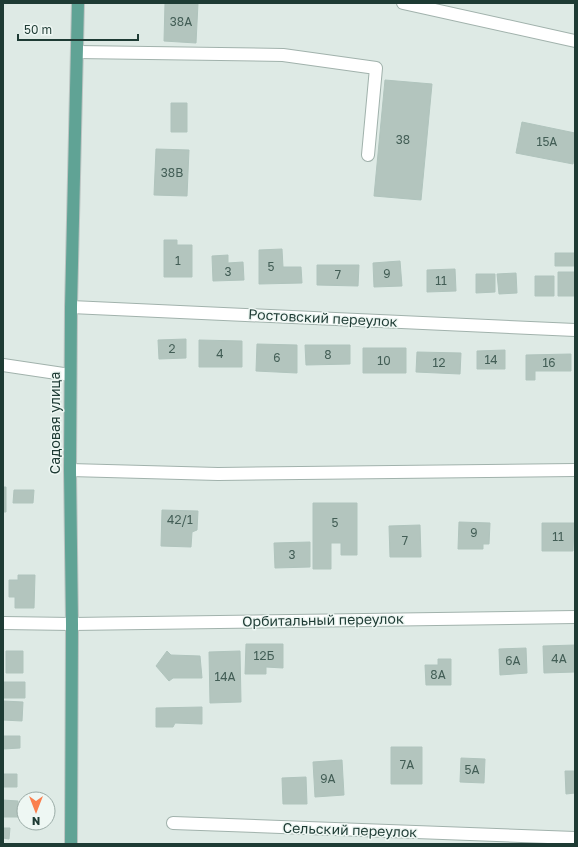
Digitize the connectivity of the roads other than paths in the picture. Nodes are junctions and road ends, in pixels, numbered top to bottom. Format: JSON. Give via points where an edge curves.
{"nodes":[{"id":1,"x":78,"y":3,"type":"edge"},
{"id":2,"x":403,"y":3,"type":"edge"},
{"id":3,"x":575,"y":41,"type":"edge"},
{"id":4,"x":77,"y":52,"type":"junction"},
{"id":5,"x":368,"y":155,"type":"dead end"},
{"id":6,"x":70,"y":307,"type":"junction"},
{"id":7,"x":575,"y":330,"type":"edge"},
{"id":8,"x":3,"y":365,"type":"edge"},
{"id":9,"x":70,"y":375,"type":"junction"},
{"id":10,"x":70,"y":470,"type":"junction"},
{"id":11,"x":575,"y":470,"type":"edge"},
{"id":12,"x":575,"y":617,"type":"edge"},
{"id":13,"x":3,"y":623,"type":"edge"},
{"id":14,"x":72,"y":624,"type":"junction"},
{"id":15,"x":173,"y":823,"type":"dead end"},
{"id":16,"x":575,"y":838,"type":"edge"},
{"id":17,"x":71,"y":844,"type":"edge"}],
"edges":[{"from":1,"to":4,"type":"main road","name":"Садовая улица"},
{"from":2,"to":3,"type":"street"},
{"from":4,"to":5,"type":"street","via":[[283,55],[376,68]]},
{"from":4,"to":6,"type":"main road","name":"Садовая улица"},
{"from":6,"to":7,"type":"street","name":"Ростовский переулок"},
{"from":6,"to":9,"type":"main road","name":"Садовая улица"},
{"from":8,"to":9,"type":"street"},
{"from":9,"to":10,"type":"main road","name":"Садовая улица"},
{"from":10,"to":11,"type":"street","via":[[218,474]]},
{"from":10,"to":14,"type":"main road","name":"Садовая улица"},
{"from":12,"to":14,"type":"street","name":"Орбитальный переулок"},
{"from":13,"to":14,"type":"street","name":"Орбитальный переулок"},
{"from":14,"to":17,"type":"main road","name":"Садовая улица"},
{"from":15,"to":16,"type":"street","name":"Сельский переулок"}]}
